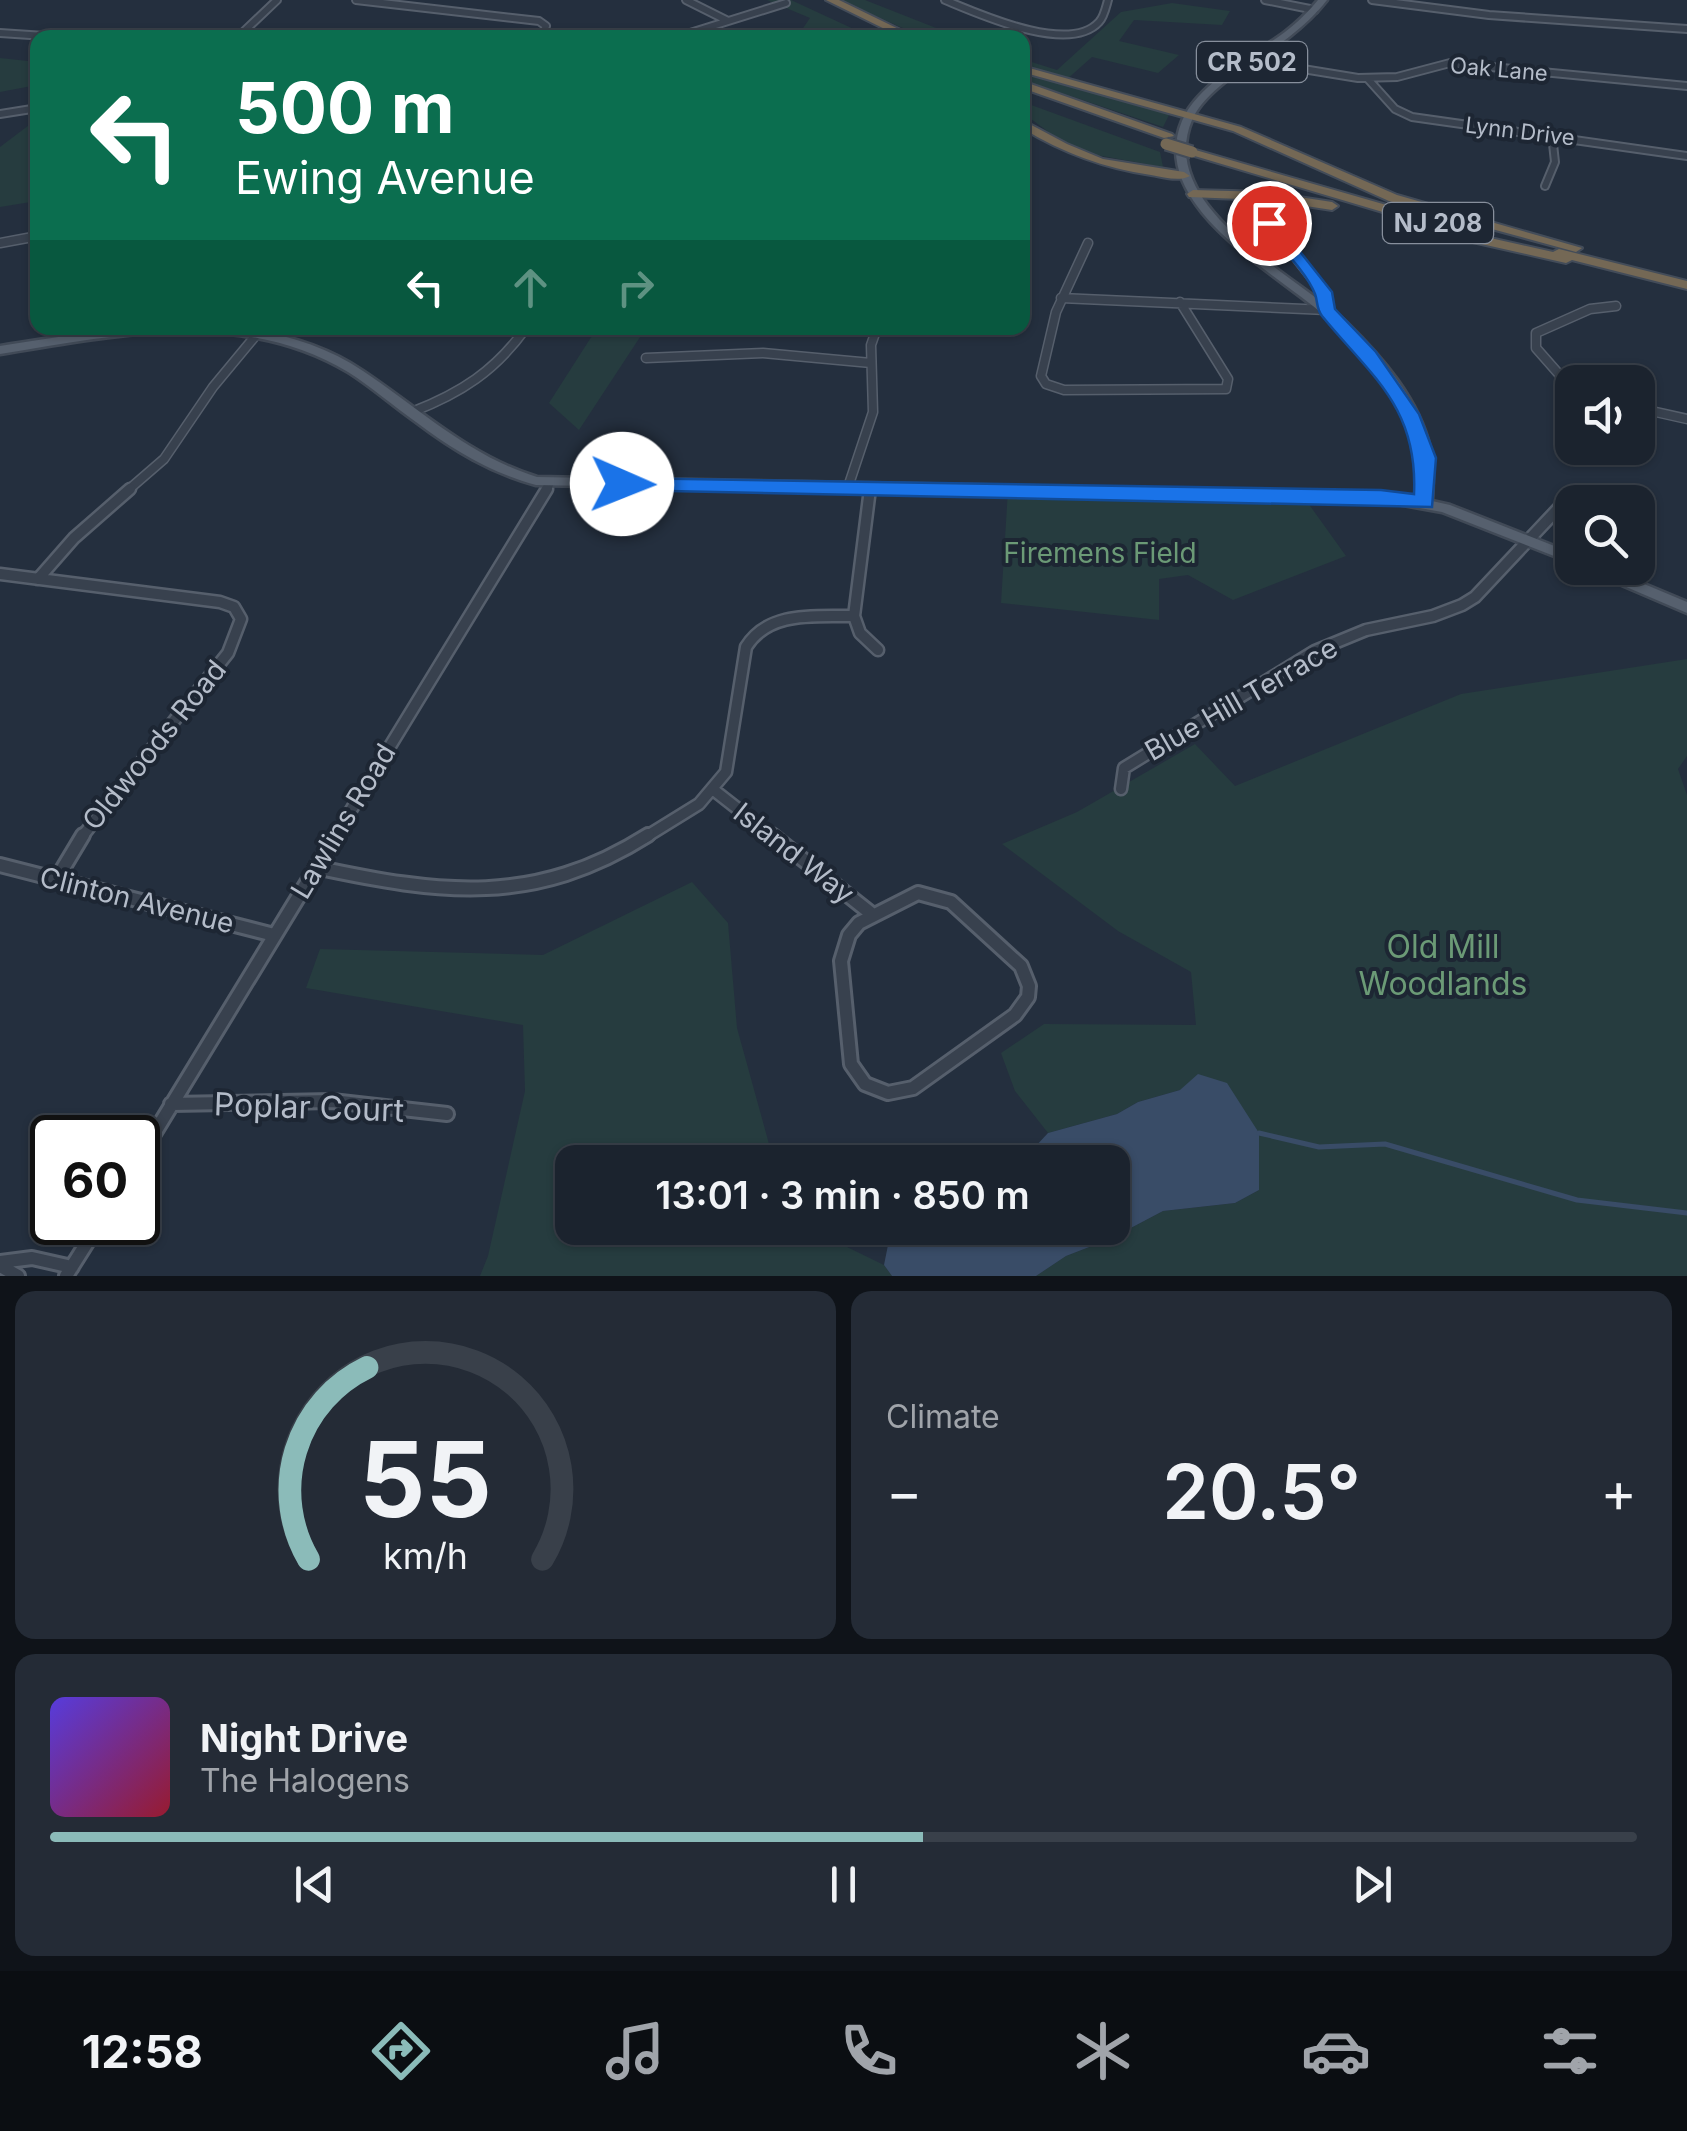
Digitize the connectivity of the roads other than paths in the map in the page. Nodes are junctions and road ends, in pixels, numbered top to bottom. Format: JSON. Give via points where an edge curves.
{"nodes":[{"id":1,"x":277,"y":0,"type":"edge"},
{"id":2,"x":356,"y":0,"type":"edge"},
{"id":3,"x":686,"y":0,"type":"edge"},
{"id":4,"x":812,"y":0,"type":"edge"},
{"id":5,"x":831,"y":0,"type":"edge"},
{"id":6,"x":945,"y":0,"type":"edge"},
{"id":7,"x":1108,"y":0,"type":"edge"},
{"id":8,"x":1266,"y":0,"type":"edge"},
{"id":9,"x":1323,"y":0,"type":"edge"},
{"id":10,"x":1372,"y":0,"type":"edge"},
{"id":11,"x":786,"y":3,"type":"dead end"},
{"id":12,"x":1315,"y":10,"type":"junction"},
{"id":13,"x":728,"y":22,"type":"junction"},
{"id":14,"x":245,"y":30,"type":"edge"},
{"id":15,"x":544,"y":30,"type":"edge"},
{"id":16,"x":701,"y":30,"type":"edge"},
{"id":17,"x":879,"y":30,"type":"edge"},
{"id":18,"x":881,"y":30,"type":"edge"},
{"id":19,"x":1687,"y":30,"type":"edge"},
{"id":20,"x":0,"y":33,"type":"edge"},
{"id":21,"x":30,"y":35,"type":"edge"},
{"id":22,"x":1254,"y":61,"type":"junction"},
{"id":23,"x":1030,"y":71,"type":"edge"},
{"id":24,"x":1368,"y":79,"type":"junction"},
{"id":25,"x":1687,"y":86,"type":"edge"},
{"id":26,"x":1030,"y":87,"type":"edge"},
{"id":27,"x":1030,"y":95,"type":"edge"},
{"id":28,"x":30,"y":109,"type":"edge"},
{"id":29,"x":0,"y":114,"type":"edge"},
{"id":30,"x":1190,"y":116,"type":"junction"},
{"id":31,"x":1030,"y":128,"type":"edge"},
{"id":32,"x":1552,"y":135,"type":"junction"},
{"id":33,"x":1167,"y":140,"type":"junction"},
{"id":34,"x":1192,"y":148,"type":"junction"},
{"id":35,"x":1687,"y":156,"type":"edge"},
{"id":36,"x":1184,"y":176,"type":"junction"},
{"id":37,"x":1544,"y":186,"type":"dead end"},
{"id":38,"x":1193,"y":194,"type":"junction"},
{"id":39,"x":1253,"y":203,"type":"dead end"},
{"id":40,"x":30,"y":237,"type":"edge"},
{"id":41,"x":1088,"y":242,"type":"dead end"},
{"id":42,"x":0,"y":243,"type":"edge"},
{"id":43,"x":1576,"y":248,"type":"junction"},
{"id":44,"x":1687,"y":276,"type":"edge"},
{"id":45,"x":1687,"y":286,"type":"edge"},
{"id":46,"x":1061,"y":298,"type":"junction"},
{"id":47,"x":1180,"y":302,"type":"junction"},
{"id":48,"x":1616,"y":306,"type":"dead end"},
{"id":49,"x":1327,"y":310,"type":"junction"},
{"id":50,"x":77,"y":335,"type":"edge"},
{"id":51,"x":256,"y":335,"type":"edge"},
{"id":52,"x":276,"y":335,"type":"edge"},
{"id":53,"x":521,"y":335,"type":"edge"},
{"id":54,"x":875,"y":335,"type":"edge"},
{"id":55,"x":0,"y":350,"type":"edge"},
{"id":56,"x":646,"y":358,"type":"dead end"},
{"id":57,"x":871,"y":364,"type":"junction"},
{"id":58,"x":1555,"y":369,"type":"edge"},
{"id":59,"x":1655,"y":411,"type":"edge"},
{"id":60,"x":412,"y":412,"type":"junction"},
{"id":61,"x":1687,"y":418,"type":"edge"},
{"id":62,"x":550,"y":483,"type":"junction"},
{"id":63,"x":848,"y":487,"type":"junction"},
{"id":64,"x":870,"y":488,"type":"junction"},
{"id":65,"x":1424,"y":502,"type":"junction"},
{"id":66,"x":1555,"y":511,"type":"edge"},
{"id":67,"x":1527,"y":539,"type":"junction"},
{"id":68,"x":1555,"y":551,"type":"edge"},
{"id":69,"x":0,"y":574,"type":"edge"},
{"id":70,"x":38,"y":579,"type":"junction"},
{"id":71,"x":1634,"y":585,"type":"edge"},
{"id":72,"x":1687,"y":608,"type":"edge"},
{"id":73,"x":854,"y":616,"type":"junction"},
{"id":74,"x":878,"y":650,"type":"dead end"},
{"id":75,"x":1122,"y":788,"type":"dead end"},
{"id":76,"x":715,"y":791,"type":"junction"},
{"id":77,"x":0,"y":866,"type":"edge"},
{"id":78,"x":315,"y":868,"type":"junction"},
{"id":79,"x":56,"y":880,"type":"junction"},
{"id":80,"x":873,"y":915,"type":"junction"},
{"id":81,"x":274,"y":934,"type":"junction"},
{"id":82,"x":171,"y":1104,"type":"junction"},
{"id":83,"x":447,"y":1114,"type":"dead end"},
{"id":84,"x":160,"y":1123,"type":"edge"},
{"id":85,"x":85,"y":1245,"type":"edge"},
{"id":86,"x":0,"y":1264,"type":"edge"},
{"id":87,"x":69,"y":1271,"type":"edge"},
{"id":88,"x":18,"y":1276,"type":"edge"}],
"edges":[{"from":1,"to":14,"type":"street"},
{"from":2,"to":15,"type":"street","via":[[539,21]]},
{"from":3,"to":13,"type":"street"},
{"from":4,"to":17,"type":"highway"},
{"from":5,"to":18,"type":"highway"},
{"from":6,"to":7,"type":"street","via":[[1009,25],[1054,33],[1102,23]]},
{"from":8,"to":12,"type":"street"},
{"from":9,"to":12,"type":"main road","number":"CR 502"},
{"from":10,"to":19,"type":"street"},
{"from":11,"to":13,"type":"street"},
{"from":12,"to":22,"type":"main road","number":"CR 502"},
{"from":13,"to":16,"type":"street"},
{"from":20,"to":21,"type":"street"},
{"from":22,"to":24,"type":"street","name":"Oak Lane"},
{"from":22,"to":30,"type":"main road","number":"CR 502"},
{"from":23,"to":30,"type":"highway"},
{"from":24,"to":25,"type":"street","name":"Oak Lane","via":[[1450,63]]},
{"from":24,"to":32,"type":"street","name":"Lynn Drive","via":[[1412,118]]},
{"from":26,"to":33,"type":"highway","number":"NJ 208"},
{"from":27,"to":33,"type":"highway","number":"NJ 208"},
{"from":28,"to":29,"type":"street"},
{"from":30,"to":36,"type":"main road","number":"CR 502","via":[[1180,144]]},
{"from":30,"to":43,"type":"highway","via":[[1257,136],[1393,198]]},
{"from":31,"to":36,"type":"highway","via":[[1092,162]]},
{"from":32,"to":35,"type":"street","name":"Lynn Drive"},
{"from":32,"to":37,"type":"street","via":[[1555,162]]},
{"from":33,"to":34,"type":"highway","number":"NJ 208","bridge":true},
{"from":34,"to":43,"type":"highway","number":"NJ 208"},
{"from":34,"to":45,"type":"highway","number":"NJ 208","via":[[1352,200]]},
{"from":36,"to":38,"type":"main road","number":"CR 502"},
{"from":38,"to":45,"type":"highway","via":[[1314,202]]},
{"from":38,"to":49,"type":"main road","number":"CR 502","via":[[1230,234]]},
{"from":39,"to":49,"type":"street","via":[[1323,292]]},
{"from":40,"to":42,"type":"street"},
{"from":41,"to":46,"type":"street"},
{"from":43,"to":44,"type":"highway","number":"NJ 208"},
{"from":46,"to":47,"type":"street"},
{"from":46,"to":47,"type":"street","via":[[1042,376],[1050,387],[1221,391],[1228,380]]},
{"from":47,"to":49,"type":"street"},
{"from":48,"to":58,"type":"street","via":[[1590,309],[1536,333],[1536,348]]},
{"from":49,"to":65,"type":"main road","number":"CR 502","via":[[1410,414],[1426,458]]},
{"from":50,"to":55,"type":"main road"},
{"from":51,"to":70,"type":"street","via":[[164,459]]},
{"from":52,"to":60,"type":"main road","via":[[328,354]]},
{"from":53,"to":60,"type":"street","via":[[491,373]]},
{"from":54,"to":57,"type":"street"},
{"from":56,"to":57,"type":"street","via":[[762,352]]},
{"from":57,"to":63,"type":"street","via":[[873,412]]},
{"from":59,"to":61,"type":"street"},
{"from":60,"to":62,"type":"main road","via":[[480,460]]},
{"from":62,"to":63,"type":"main road"},
{"from":62,"to":78,"type":"street","name":"Lawlins Road"},
{"from":63,"to":64,"type":"main road"},
{"from":64,"to":65,"type":"main road"},
{"from":64,"to":73,"type":"street"},
{"from":65,"to":67,"type":"main road"},
{"from":66,"to":67,"type":"street","name":"Blue Hill Terrace"},
{"from":67,"to":68,"type":"main road"},
{"from":67,"to":75,"type":"street","name":"Blue Hill Terrace","via":[[1462,605],[1366,630],[1316,651],[1124,768]]},
{"from":69,"to":70,"type":"street","name":"Oldwoods Road"},
{"from":70,"to":79,"type":"street","name":"Oldwoods Road","via":[[220,602],[242,619],[228,653],[91,822]]},
{"from":71,"to":72,"type":"main road"},
{"from":73,"to":74,"type":"street"},
{"from":73,"to":76,"type":"street","via":[[788,620],[750,639],[726,772]]},
{"from":76,"to":78,"type":"street","via":[[615,855],[532,883],[466,889]]},
{"from":76,"to":80,"type":"street","name":"Island Way"},
{"from":77,"to":79,"type":"street","name":"Clinton Avenue"},
{"from":78,"to":81,"type":"street","name":"Lawlins Road"},
{"from":79,"to":81,"type":"street","name":"Clinton Avenue"},
{"from":80,"to":80,"type":"street","name":"Island Way","via":[[849,934],[841,960],[851,1064],[865,1084],[900,1092],[1016,1015],[1029,986],[1021,966],[942,897],[906,896]]},
{"from":81,"to":82,"type":"street","name":"Lawlins Road"},
{"from":82,"to":83,"type":"street","name":"Poplar Court","via":[[332,1101]]},
{"from":82,"to":84,"type":"street","name":"Lawlins Road"},
{"from":85,"to":87,"type":"street"},
{"from":86,"to":87,"type":"street","via":[[32,1258]]},
{"from":86,"to":88,"type":"street"}]}
